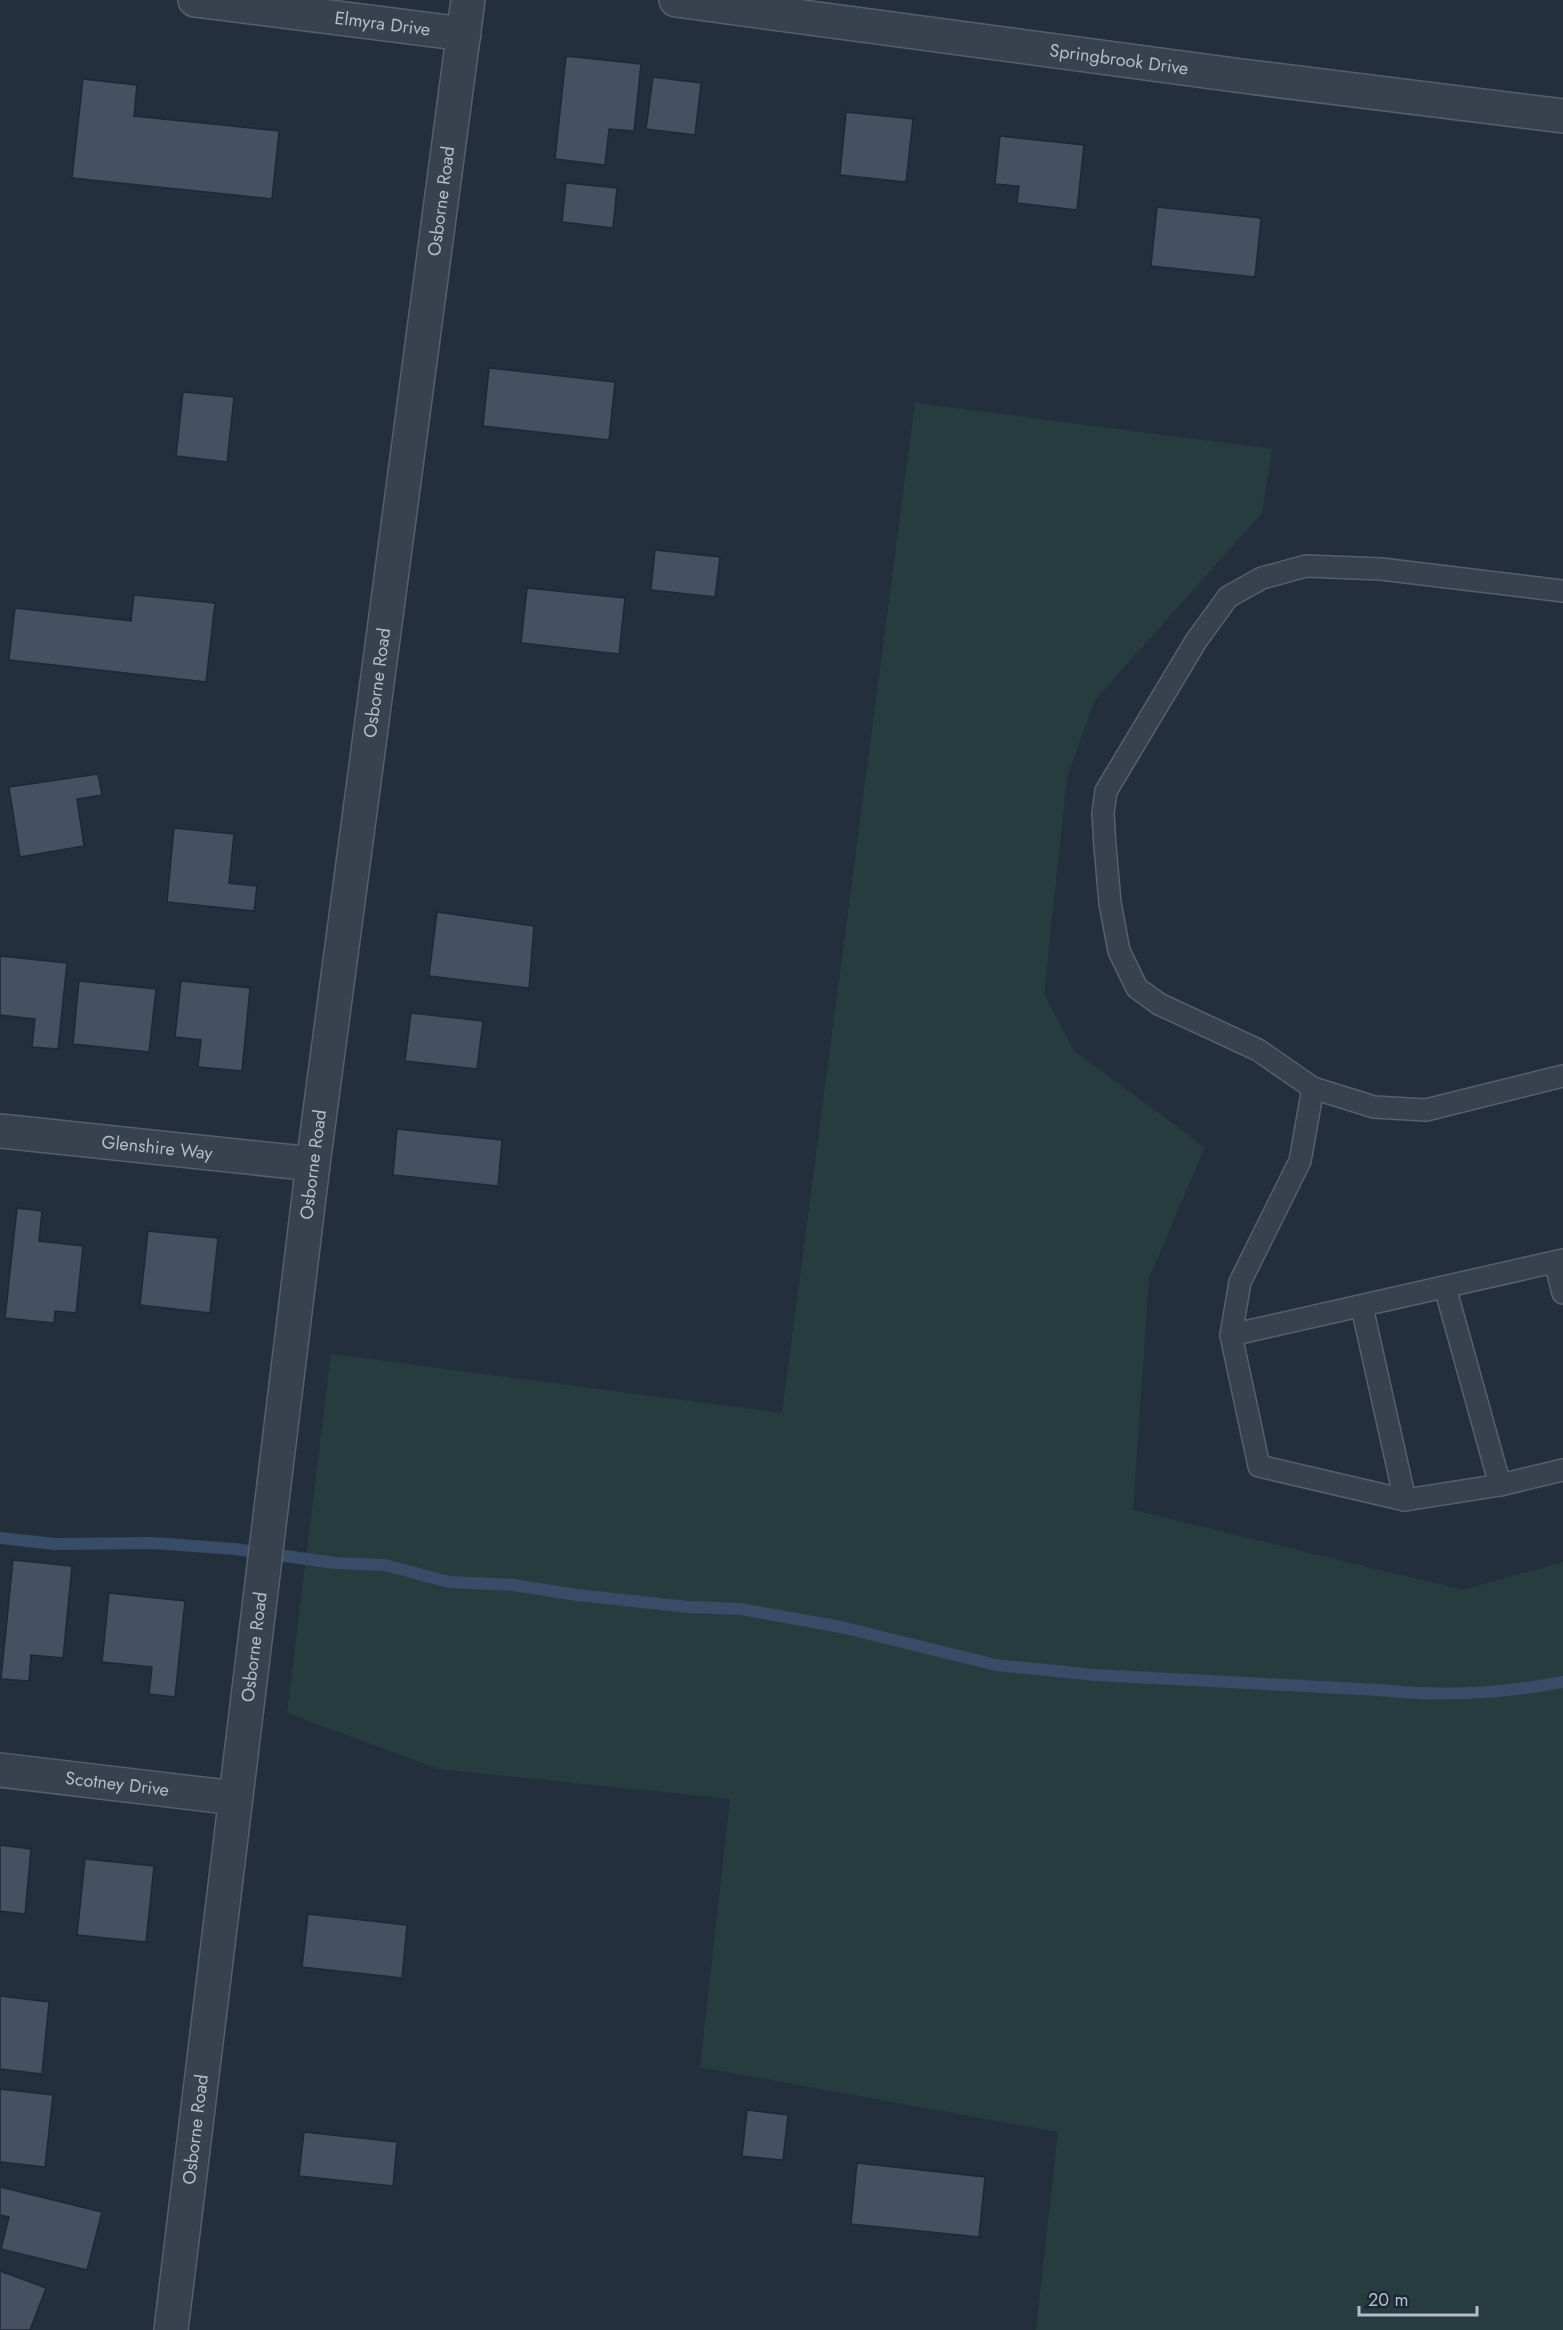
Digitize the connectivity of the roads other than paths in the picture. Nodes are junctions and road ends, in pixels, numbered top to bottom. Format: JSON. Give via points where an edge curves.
{"nodes":[{"id":1,"x":195,"y":0,"type":"edge"},
{"id":2,"x":468,"y":0,"type":"edge"},
{"id":3,"x":676,"y":0,"type":"edge"},
{"id":4,"x":249,"y":3,"type":"edge"},
{"id":5,"x":464,"y":34,"type":"junction"},
{"id":6,"x":1563,"y":116,"type":"edge"},
{"id":7,"x":1563,"y":591,"type":"edge"},
{"id":8,"x":1563,"y":1076,"type":"edge"},
{"id":9,"x":1313,"y":1088,"type":"junction"},
{"id":10,"x":0,"y":1131,"type":"edge"},
{"id":11,"x":313,"y":1164,"type":"junction"},
{"id":12,"x":1559,"y":1261,"type":"edge"},
{"id":13,"x":1445,"y":1287,"type":"junction"},
{"id":14,"x":1563,"y":1293,"type":"edge"},
{"id":15,"x":1362,"y":1306,"type":"junction"},
{"id":16,"x":1231,"y":1335,"type":"junction"},
{"id":17,"x":1563,"y":1470,"type":"edge"},
{"id":18,"x":1500,"y":1485,"type":"junction"},
{"id":19,"x":1405,"y":1500,"type":"junction"},
{"id":20,"x":0,"y":1770,"type":"edge"},
{"id":21,"x":235,"y":1798,"type":"junction"},
{"id":22,"x":171,"y":2330,"type":"edge"}],
"edges":[{"from":1,"to":4,"type":"street","name":"Elmyra Drive"},
{"from":2,"to":5,"type":"street","name":"Osborne Road"},
{"from":3,"to":6,"type":"street","name":"Springbrook Drive"},
{"from":4,"to":5,"type":"street","name":"Elmyra Drive"},
{"from":5,"to":11,"type":"street","name":"Osborne Road"},
{"from":7,"to":9,"type":"lane","via":[[1381,569],[1306,566],[1262,578],[1228,597],[1106,791],[1103,813],[1110,903],[1119,951],[1137,988],[1159,1004],[1258,1050]]},
{"from":8,"to":9,"type":"lane","via":[[1426,1110],[1374,1107]]},
{"from":9,"to":16,"type":"lane","via":[[1300,1161],[1240,1282]]},
{"from":10,"to":11,"type":"street","name":"Glenshire Way"},
{"from":11,"to":21,"type":"street","name":"Osborne Road"},
{"from":12,"to":13,"type":"lane"},
{"from":12,"to":14,"type":"lane"},
{"from":13,"to":15,"type":"lane"},
{"from":13,"to":18,"type":"lane"},
{"from":15,"to":16,"type":"lane"},
{"from":15,"to":19,"type":"lane"},
{"from":16,"to":19,"type":"lane","via":[[1259,1466]]},
{"from":17,"to":18,"type":"lane"},
{"from":18,"to":19,"type":"lane"},
{"from":20,"to":21,"type":"street","name":"Scotney Drive"},
{"from":21,"to":22,"type":"street","name":"Osborne Road"}]}
